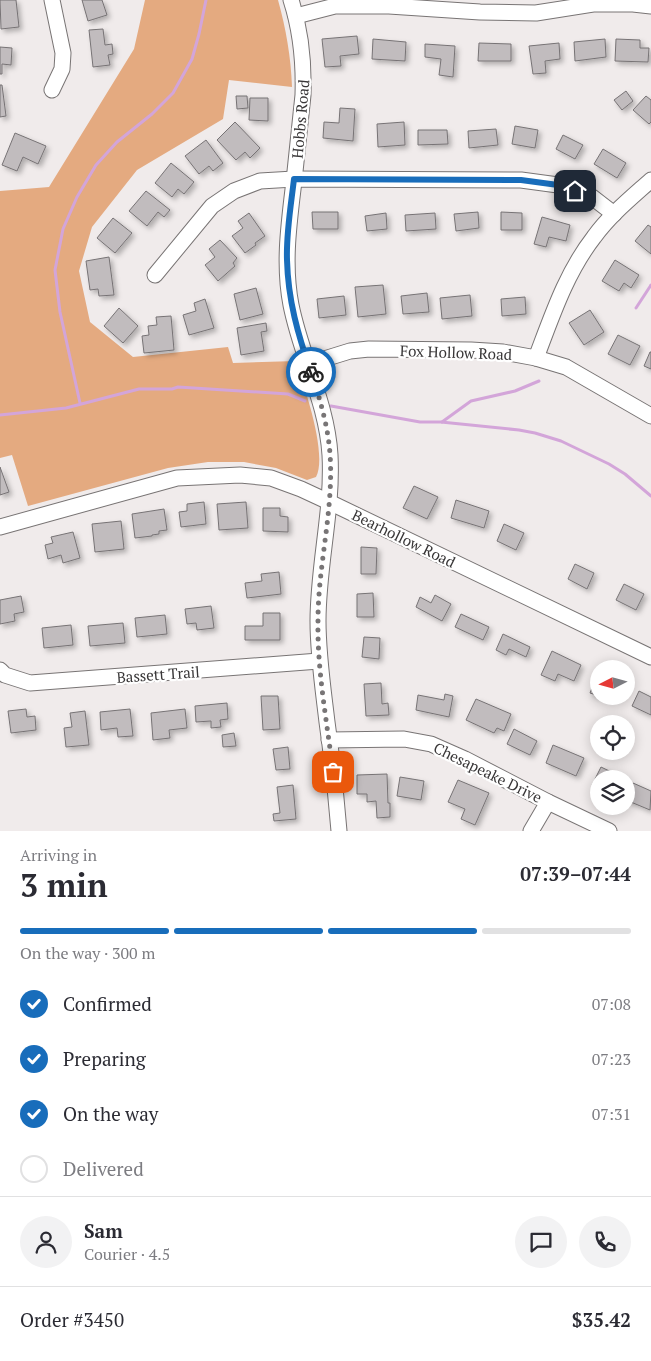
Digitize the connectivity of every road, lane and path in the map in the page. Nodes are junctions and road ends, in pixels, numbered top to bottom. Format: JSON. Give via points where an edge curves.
{"nodes":[{"id":1,"x":52,"y":0,"type":"edge"},
{"id":2,"x":291,"y":0,"type":"edge"},
{"id":3,"x":651,"y":6,"type":"edge"},
{"id":4,"x":296,"y":16,"type":"junction"},
{"id":5,"x":52,"y":90,"type":"dead end"},
{"id":6,"x":294,"y":179,"type":"junction"},
{"id":7,"x":651,"y":180,"type":"edge"},
{"id":8,"x":614,"y":214,"type":"junction"},
{"id":9,"x":154,"y":275,"type":"dead end"},
{"id":10,"x":536,"y":358,"type":"junction"},
{"id":11,"x":308,"y":364,"type":"junction"},
{"id":12,"x":651,"y":416,"type":"edge"},
{"id":13,"x":329,"y":502,"type":"junction"},
{"id":14,"x":0,"y":527,"type":"edge"},
{"id":15,"x":651,"y":657,"type":"edge"},
{"id":16,"x":319,"y":661,"type":"junction"},
{"id":17,"x":0,"y":670,"type":"edge"},
{"id":18,"x":329,"y":740,"type":"junction"},
{"id":19,"x":548,"y":802,"type":"junction"},
{"id":20,"x":339,"y":831,"type":"edge"},
{"id":21,"x":531,"y":831,"type":"edge"},
{"id":22,"x":609,"y":831,"type":"edge"}],
"edges":[{"from":1,"to":5,"type":"street","via":[[63,53],[62,69]]},
{"from":2,"to":4,"type":"street","name":"Hobbs Road"},
{"from":3,"to":4,"type":"street","via":[[593,4],[536,13],[335,6]]},
{"from":4,"to":6,"type":"street","name":"Hobbs Road","via":[[304,78]]},
{"from":6,"to":8,"type":"street","via":[[521,180],[558,185],[592,197]]},
{"from":6,"to":9,"type":"street","via":[[260,181],[234,191],[212,206]]},
{"from":6,"to":11,"type":"street","name":"Hobbs Road","via":[[286,258],[288,286]]},
{"from":7,"to":8,"type":"street"},
{"from":8,"to":10,"type":"street","via":[[594,236],[572,271]]},
{"from":10,"to":11,"type":"street","name":"Fox Hollow Road","via":[[471,350],[369,349],[350,351]]},
{"from":10,"to":12,"type":"street","name":"Fox Hollow Road","via":[[566,367]]},
{"from":11,"to":13,"type":"street","name":"Hobbs Road","via":[[328,437]]},
{"from":13,"to":14,"type":"street","name":"Bearhollow Road","via":[[271,478],[240,475],[177,478]]},
{"from":13,"to":15,"type":"street","name":"Bearhollow Road"},
{"from":13,"to":16,"type":"street","name":"Hobbs Road","via":[[318,603]]},
{"from":16,"to":17,"type":"street","name":"Bassett Trail","via":[[30,683],[5,675]]},
{"from":16,"to":18,"type":"street","name":"Hobbs Road"},
{"from":18,"to":19,"type":"street","name":"Chesapeake Drive","via":[[404,740],[431,744],[465,758]]},
{"from":18,"to":20,"type":"street","name":"Hobbs Road"},
{"from":19,"to":21,"type":"street"},
{"from":19,"to":22,"type":"street","name":"Chesapeake Drive"}]}
